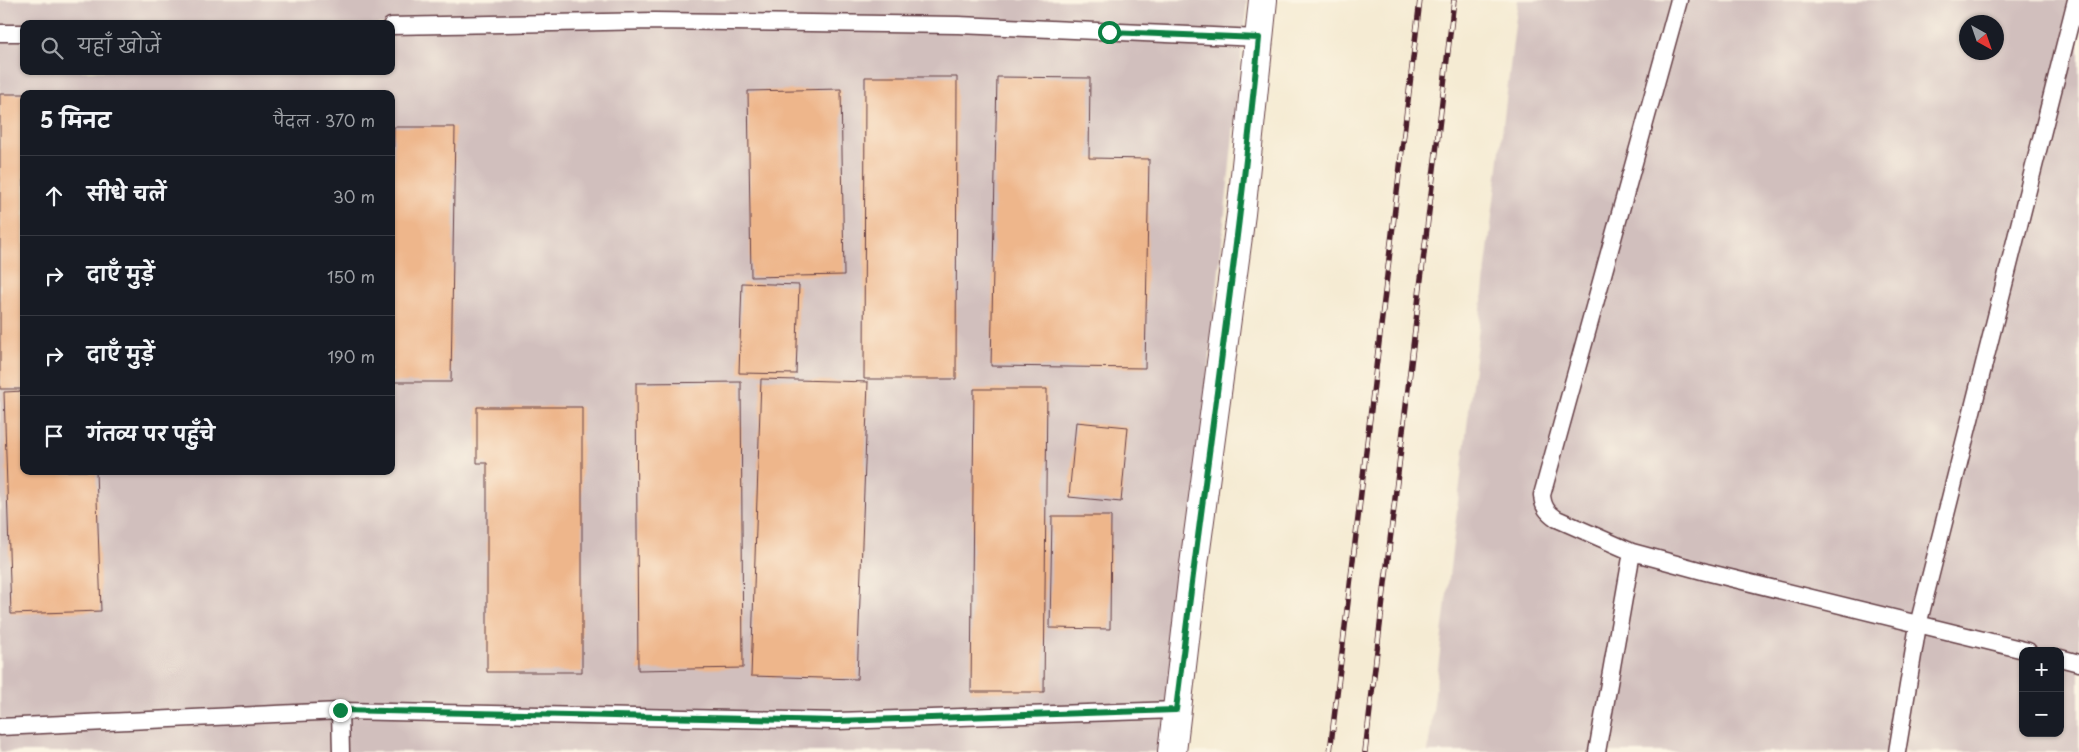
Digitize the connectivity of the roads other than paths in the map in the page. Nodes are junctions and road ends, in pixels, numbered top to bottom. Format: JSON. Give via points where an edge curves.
{"nodes":[{"id":1,"x":1263,"y":0,"type":"edge"},
{"id":2,"x":1679,"y":0,"type":"edge"},
{"id":3,"x":2076,"y":0,"type":"edge"},
{"id":4,"x":395,"y":26,"type":"edge"},
{"id":5,"x":0,"y":33,"type":"edge"},
{"id":6,"x":20,"y":33,"type":"edge"},
{"id":7,"x":1259,"y":38,"type":"junction"},
{"id":8,"x":1632,"y":552,"type":"junction"},
{"id":9,"x":1918,"y":625,"type":"junction"},
{"id":10,"x":2019,"y":649,"type":"edge"},
{"id":11,"x":2064,"y":659,"type":"edge"},
{"id":12,"x":2079,"y":663,"type":"edge"},
{"id":13,"x":340,"y":710,"type":"junction"},
{"id":14,"x":1176,"y":710,"type":"junction"},
{"id":15,"x":0,"y":727,"type":"edge"},
{"id":16,"x":341,"y":752,"type":"edge"},
{"id":17,"x":1172,"y":752,"type":"edge"},
{"id":18,"x":1597,"y":752,"type":"edge"},
{"id":19,"x":1897,"y":752,"type":"edge"}],
"edges":[{"from":1,"to":7,"type":"street"},
{"from":2,"to":8,"type":"lane","via":[[1542,495],[1543,506],[1549,514]]},
{"from":3,"to":9,"type":"lane"},
{"from":4,"to":7,"type":"lane","via":[[654,21],[899,24]]},
{"from":5,"to":6,"type":"lane"},
{"from":7,"to":14,"type":"street","via":[[1241,214]]},
{"from":8,"to":9,"type":"lane"},
{"from":8,"to":18,"type":"lane"},
{"from":9,"to":10,"type":"lane"},
{"from":9,"to":19,"type":"lane"},
{"from":11,"to":12,"type":"lane"},
{"from":13,"to":14,"type":"lane","via":[[837,721]]},
{"from":13,"to":15,"type":"lane"},
{"from":13,"to":16,"type":"lane"},
{"from":14,"to":17,"type":"street"}]}
